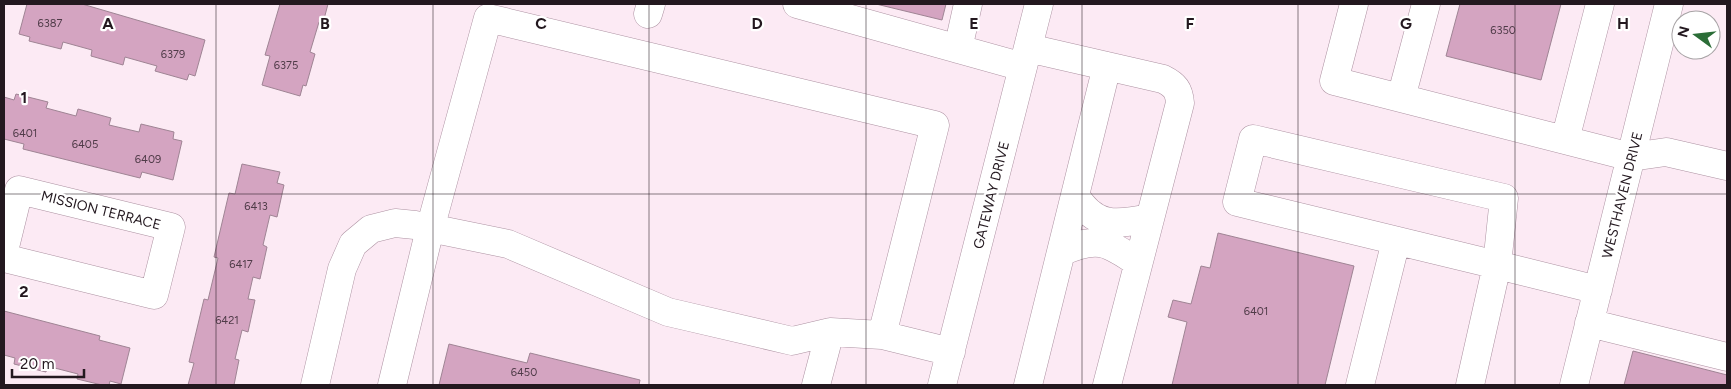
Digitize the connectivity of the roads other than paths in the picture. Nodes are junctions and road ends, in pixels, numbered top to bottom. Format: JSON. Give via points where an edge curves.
{"nodes":[{"id":1,"x":797,"y":4,"type":"edge"},
{"id":2,"x":968,"y":4,"type":"edge"},
{"id":3,"x":1039,"y":4,"type":"edge"},
{"id":4,"x":1354,"y":4,"type":"edge"},
{"id":5,"x":1426,"y":4,"type":"edge"},
{"id":6,"x":1600,"y":4,"type":"edge"},
{"id":7,"x":1669,"y":4,"type":"edge"},
{"id":8,"x":958,"y":48,"type":"junction"},
{"id":9,"x":1026,"y":57,"type":"junction"},
{"id":10,"x":1107,"y":66,"type":"junction"},
{"id":11,"x":1401,"y":98,"type":"junction"},
{"id":12,"x":1565,"y":140,"type":"junction"},
{"id":13,"x":1631,"y":157,"type":"junction"},
{"id":14,"x":1727,"y":166,"type":"edge"},
{"id":15,"x":1075,"y":195,"type":"junction"},
{"id":16,"x":1150,"y":218,"type":"junction"},
{"id":17,"x":430,"y":229,"type":"junction"},
{"id":18,"x":1396,"y":241,"type":"junction"},
{"id":19,"x":4,"y":251,"type":"edge"},
{"id":20,"x":1061,"y":252,"type":"junction"},
{"id":21,"x":4,"y":258,"type":"edge"},
{"id":22,"x":1138,"y":263,"type":"junction"},
{"id":23,"x":1497,"y":266,"type":"junction"},
{"id":24,"x":1598,"y":290,"type":"junction"},
{"id":25,"x":1589,"y":323,"type":"junction"},
{"id":26,"x":830,"y":332,"type":"junction"},
{"id":27,"x":882,"y":335,"type":"junction"},
{"id":28,"x":951,"y":352,"type":"junction"},
{"id":29,"x":1727,"y":357,"type":"edge"},
{"id":30,"x":315,"y":385,"type":"edge"},
{"id":31,"x":392,"y":385,"type":"edge"},
{"id":32,"x":816,"y":385,"type":"edge"},
{"id":33,"x":942,"y":385,"type":"edge"},
{"id":34,"x":1028,"y":385,"type":"edge"},
{"id":35,"x":1107,"y":385,"type":"edge"},
{"id":36,"x":1360,"y":385,"type":"edge"},
{"id":37,"x":1470,"y":385,"type":"edge"},
{"id":38,"x":1574,"y":385,"type":"edge"}],
"edges":[{"from":1,"to":8,"type":"street"},
{"from":2,"to":8,"type":"street"},
{"from":3,"to":9,"type":"street","name":"GATEWAY DRIVE"},
{"from":4,"to":11,"type":"street","via":[[1334,81]]},
{"from":5,"to":11,"type":"street"},
{"from":6,"to":12,"type":"street"},
{"from":7,"to":13,"type":"street","name":"WESTHAVEN DRIVE"},
{"from":8,"to":9,"type":"street"},
{"from":9,"to":10,"type":"street"},
{"from":9,"to":28,"type":"street","name":"GATEWAY DRIVE"},
{"from":10,"to":15,"type":"street"},
{"from":10,"to":16,"type":"street","via":[[1163,79],[1179,92],[1180,103]]},
{"from":11,"to":12,"type":"street"},
{"from":12,"to":13,"type":"street"},
{"from":13,"to":14,"type":"street","via":[[1666,152]]},
{"from":13,"to":24,"type":"street","name":"WESTHAVEN DRIVE"},
{"from":15,"to":16,"type":"street","via":[[1083,208],[1104,221],[1118,224]]},
{"from":15,"to":20,"type":"street"},
{"from":16,"to":22,"type":"street"},
{"from":17,"to":26,"type":"street","via":[[508,244],[668,312],[792,341]]},
{"from":17,"to":27,"type":"street","via":[[488,18],[935,125]]},
{"from":17,"to":30,"type":"street","via":[[395,223],[371,228],[354,244],[342,269]]},
{"from":17,"to":31,"type":"street"},
{"from":18,"to":23,"type":"street"},
{"from":18,"to":23,"type":"street","via":[[1237,202],[1253,139],[1504,198]]},
{"from":18,"to":36,"type":"street"},
{"from":19,"to":21,"type":"street","name":"MISSION TERRACE","via":[[19,190],[171,227],[154,295]]},
{"from":20,"to":22,"type":"street","via":[[1091,241],[1108,244]]},
{"from":20,"to":34,"type":"street"},
{"from":22,"to":35,"type":"street"},
{"from":23,"to":24,"type":"street"},
{"from":23,"to":37,"type":"street"},
{"from":24,"to":25,"type":"street","name":"WESTHAVEN DRIVE"},
{"from":25,"to":29,"type":"street"},
{"from":25,"to":38,"type":"street","name":"WESTHAVEN DRIVE"},
{"from":26,"to":27,"type":"street"},
{"from":26,"to":32,"type":"street"},
{"from":27,"to":28,"type":"street"},
{"from":28,"to":33,"type":"street","name":"GATEWAY DRIVE"}]}
